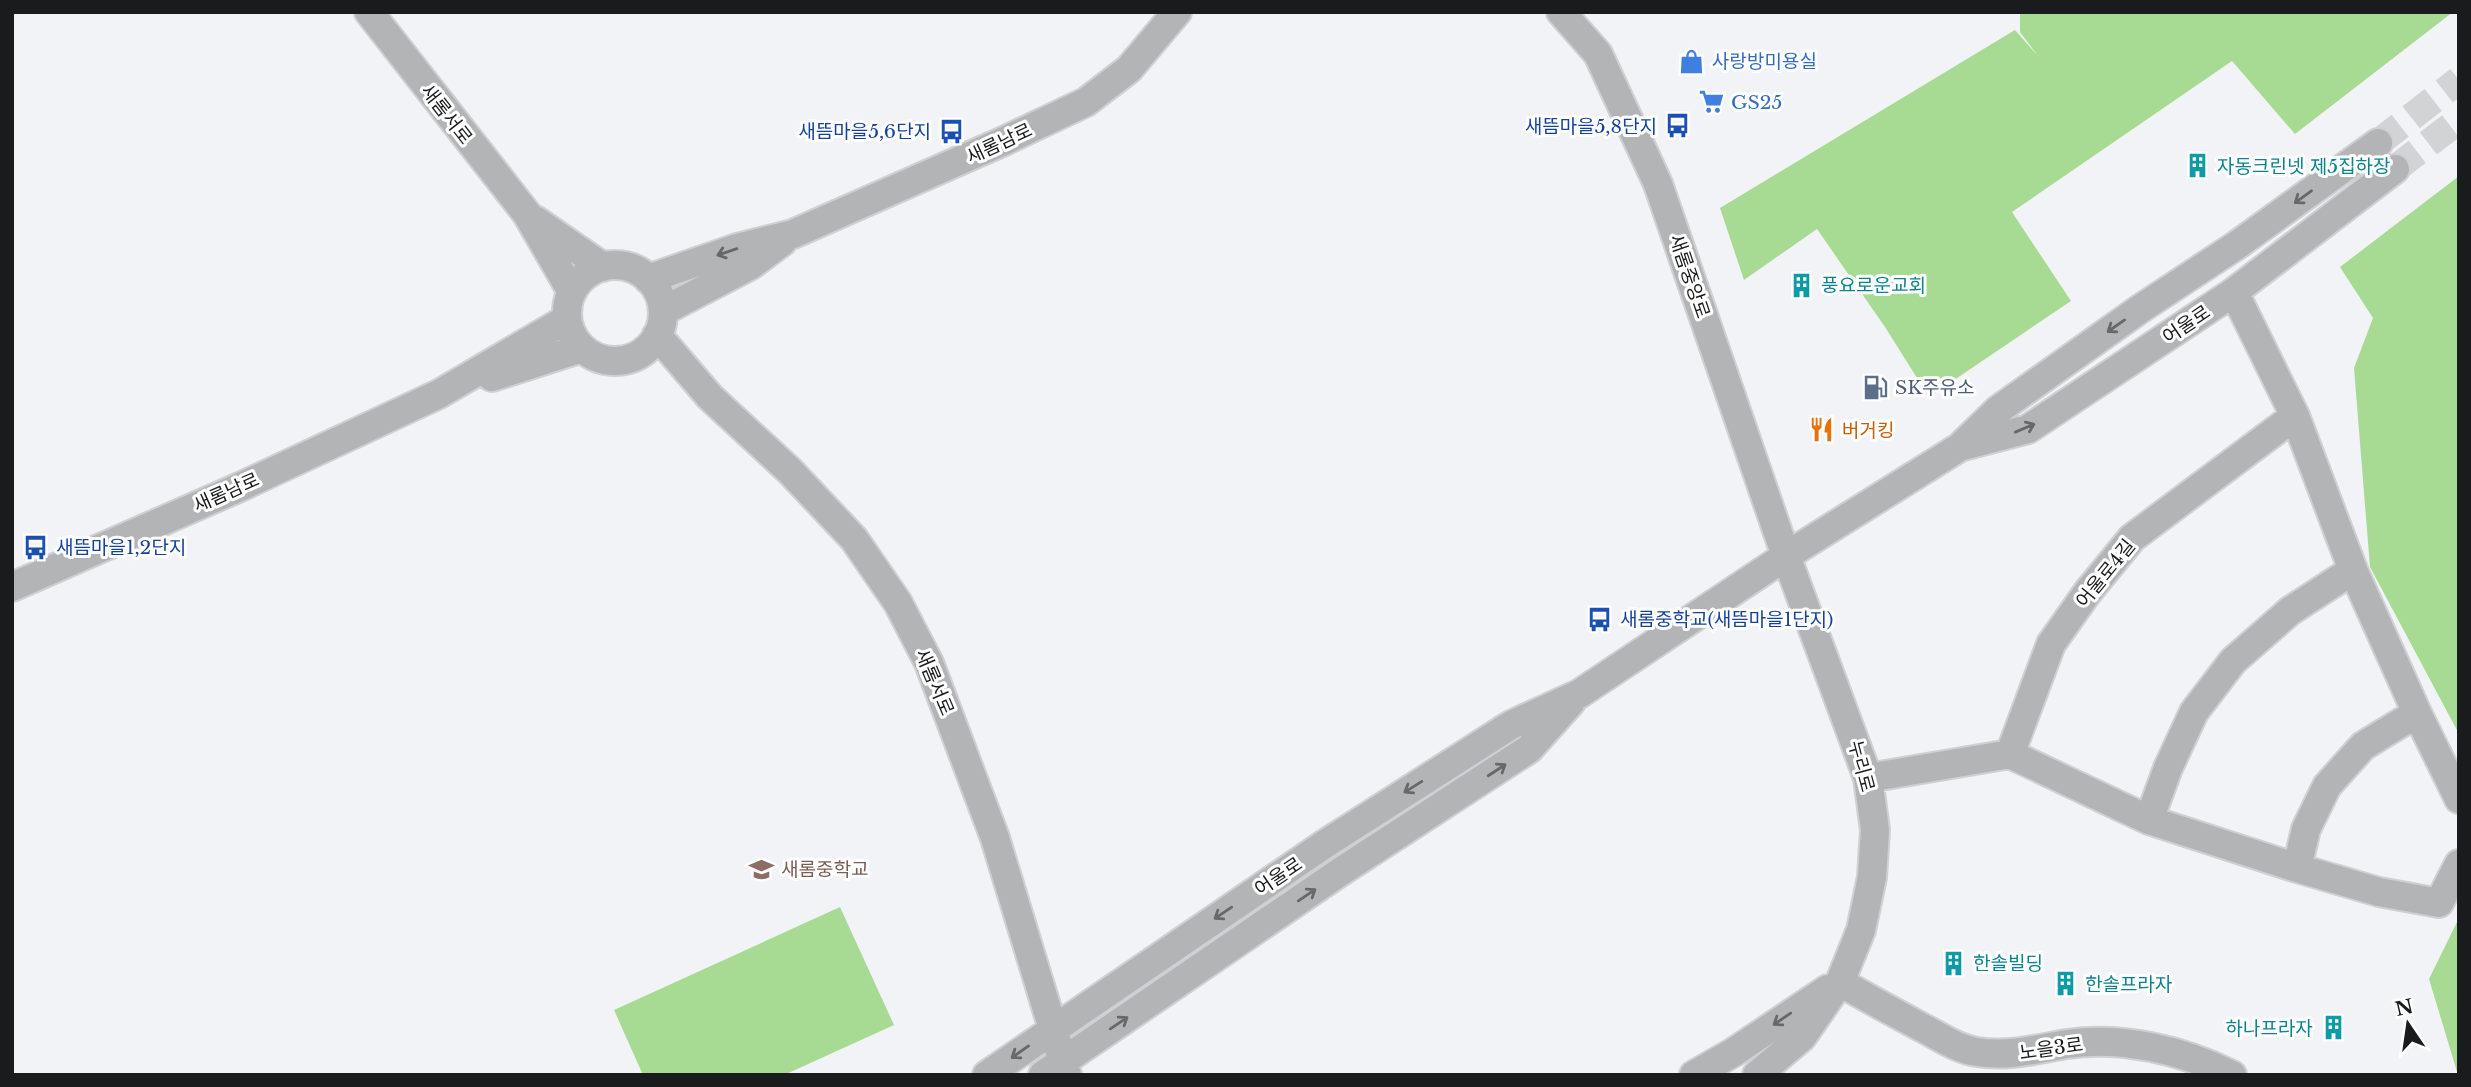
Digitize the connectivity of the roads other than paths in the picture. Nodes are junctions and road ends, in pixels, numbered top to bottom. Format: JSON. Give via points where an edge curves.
{"nodes":[{"id":1,"x":369,"y":12,"type":"edge"},
{"id":2,"x":1177,"y":12,"type":"edge"},
{"id":3,"x":1561,"y":12,"type":"edge"},
{"id":4,"x":2378,"y":143,"type":"tunnel mouth"},
{"id":5,"x":2395,"y":169,"type":"tunnel mouth"},
{"id":6,"x":527,"y":215,"type":"junction"},
{"id":7,"x":793,"y":234,"type":"junction"},
{"id":8,"x":603,"y":267,"type":"junction"},
{"id":9,"x":648,"y":279,"type":"junction"},
{"id":10,"x":2234,"y":292,"type":"junction"},
{"id":11,"x":569,"y":306,"type":"junction"},
{"id":12,"x":660,"y":323,"type":"junction"},
{"id":13,"x":582,"y":348,"type":"junction"},
{"id":14,"x":636,"y":356,"type":"junction"},
{"id":15,"x":439,"y":394,"type":"junction"},
{"id":16,"x":710,"y":397,"type":"junction"},
{"id":17,"x":2295,"y":415,"type":"junction"},
{"id":18,"x":1960,"y":447,"type":"junction"},
{"id":19,"x":1786,"y":556,"type":"junction"},
{"id":20,"x":2353,"y":570,"type":"junction"},
{"id":21,"x":12,"y":587,"type":"edge"},
{"id":22,"x":1579,"y":694,"type":"junction"},
{"id":23,"x":2417,"y":713,"type":"junction"},
{"id":24,"x":2010,"y":754,"type":"junction"},
{"id":25,"x":1868,"y":778,"type":"junction"},
{"id":26,"x":2459,"y":799,"type":"edge"},
{"id":27,"x":2149,"y":820,"type":"junction"},
{"id":28,"x":2459,"y":864,"type":"edge"},
{"id":29,"x":2297,"y":868,"type":"junction"},
{"id":30,"x":1840,"y":982,"type":"junction"},
{"id":31,"x":1052,"y":1030,"type":"junction"},
{"id":32,"x":1057,"y":1070,"type":"edge"},
{"id":33,"x":988,"y":1075,"type":"edge"},
{"id":34,"x":1694,"y":1075,"type":"edge"},
{"id":35,"x":1757,"y":1075,"type":"edge"},
{"id":36,"x":2232,"y":1075,"type":"edge"}],
"edges":[{"from":1,"to":6,"type":"street","name":"새롬서로"},
{"from":2,"to":7,"type":"street","name":"새롬남로","via":[[1129,69],[1086,102]]},
{"from":3,"to":19,"type":"street","name":"새롬중앙로","via":[[1598,54],[1658,184]]},
{"from":4,"to":18,"type":"street","name":"어울로","one_way":true,"via":[[1998,410]]},
{"from":5,"to":10,"type":"street","name":"어울로"},
{"from":6,"to":8,"type":"street"},
{"from":6,"to":11,"type":"street"},
{"from":7,"to":9,"type":"street","name":"새롬남로","one_way":true},
{"from":7,"to":12,"type":"street","name":"새롬남로"},
{"from":8,"to":9,"type":"street","via":[[627,268]]},
{"from":8,"to":11,"type":"street","via":[[580,281]]},
{"from":9,"to":12,"type":"street","via":[[655,288]]},
{"from":10,"to":17,"type":"street"},
{"from":18,"to":10,"type":"street","name":"어울로","one_way":true,"via":[[2028,429]]},
{"from":11,"to":13,"type":"street","via":[[572,335]]},
{"from":11,"to":15,"type":"street","name":"새롬남로"},
{"from":12,"to":14,"type":"street","via":[[648,347]]},
{"from":12,"to":16,"type":"street"},
{"from":13,"to":14,"type":"street","via":[[607,361]]},
{"from":13,"to":15,"type":"street","name":"새롬남로"},
{"from":14,"to":16,"type":"street"},
{"from":15,"to":21,"type":"street","name":"새롬남로"},
{"from":16,"to":31,"type":"street","name":"새롬서로","via":[[790,471],[853,539],[898,603],[929,663],[995,838]]},
{"from":17,"to":20,"type":"street"},
{"from":17,"to":24,"type":"street","name":"어울로4길","via":[[2132,538],[2051,643]]},
{"from":18,"to":19,"type":"street","name":"어울로"},
{"from":19,"to":22,"type":"street","name":"어울로"},
{"from":19,"to":25,"type":"street","name":"누리로"},
{"from":20,"to":23,"type":"street"},
{"from":20,"to":27,"type":"street","via":[[2290,611],[2234,661],[2193,712]]},
{"from":22,"to":31,"type":"street","name":"어울로","one_way":true,"via":[[1511,725],[1325,844]]},
{"from":32,"to":22,"type":"street","name":"어울로","one_way":true,"via":[[1340,872],[1529,749]]},
{"from":23,"to":26,"type":"street"},
{"from":23,"to":29,"type":"street","via":[[2363,746],[2327,786],[2306,829]]},
{"from":24,"to":25,"type":"street"},
{"from":24,"to":27,"type":"street"},
{"from":25,"to":30,"type":"street","name":"누리로","via":[[1875,830],[1872,877],[1861,930]]},
{"from":27,"to":29,"type":"street"},
{"from":28,"to":29,"type":"street","via":[[2439,903],[2379,892]]},
{"from":30,"to":34,"type":"street","one_way":true},
{"from":30,"to":35,"type":"street","name":"누리로","via":[[1802,1037]]},
{"from":30,"to":36,"type":"street","name":"노을3로","via":[[1977,1052],[2025,1053],[2067,1044],[2137,1043]]},
{"from":31,"to":32,"type":"street","name":"새롬서로"},
{"from":31,"to":33,"type":"street","name":"어울로","one_way":true}]}
